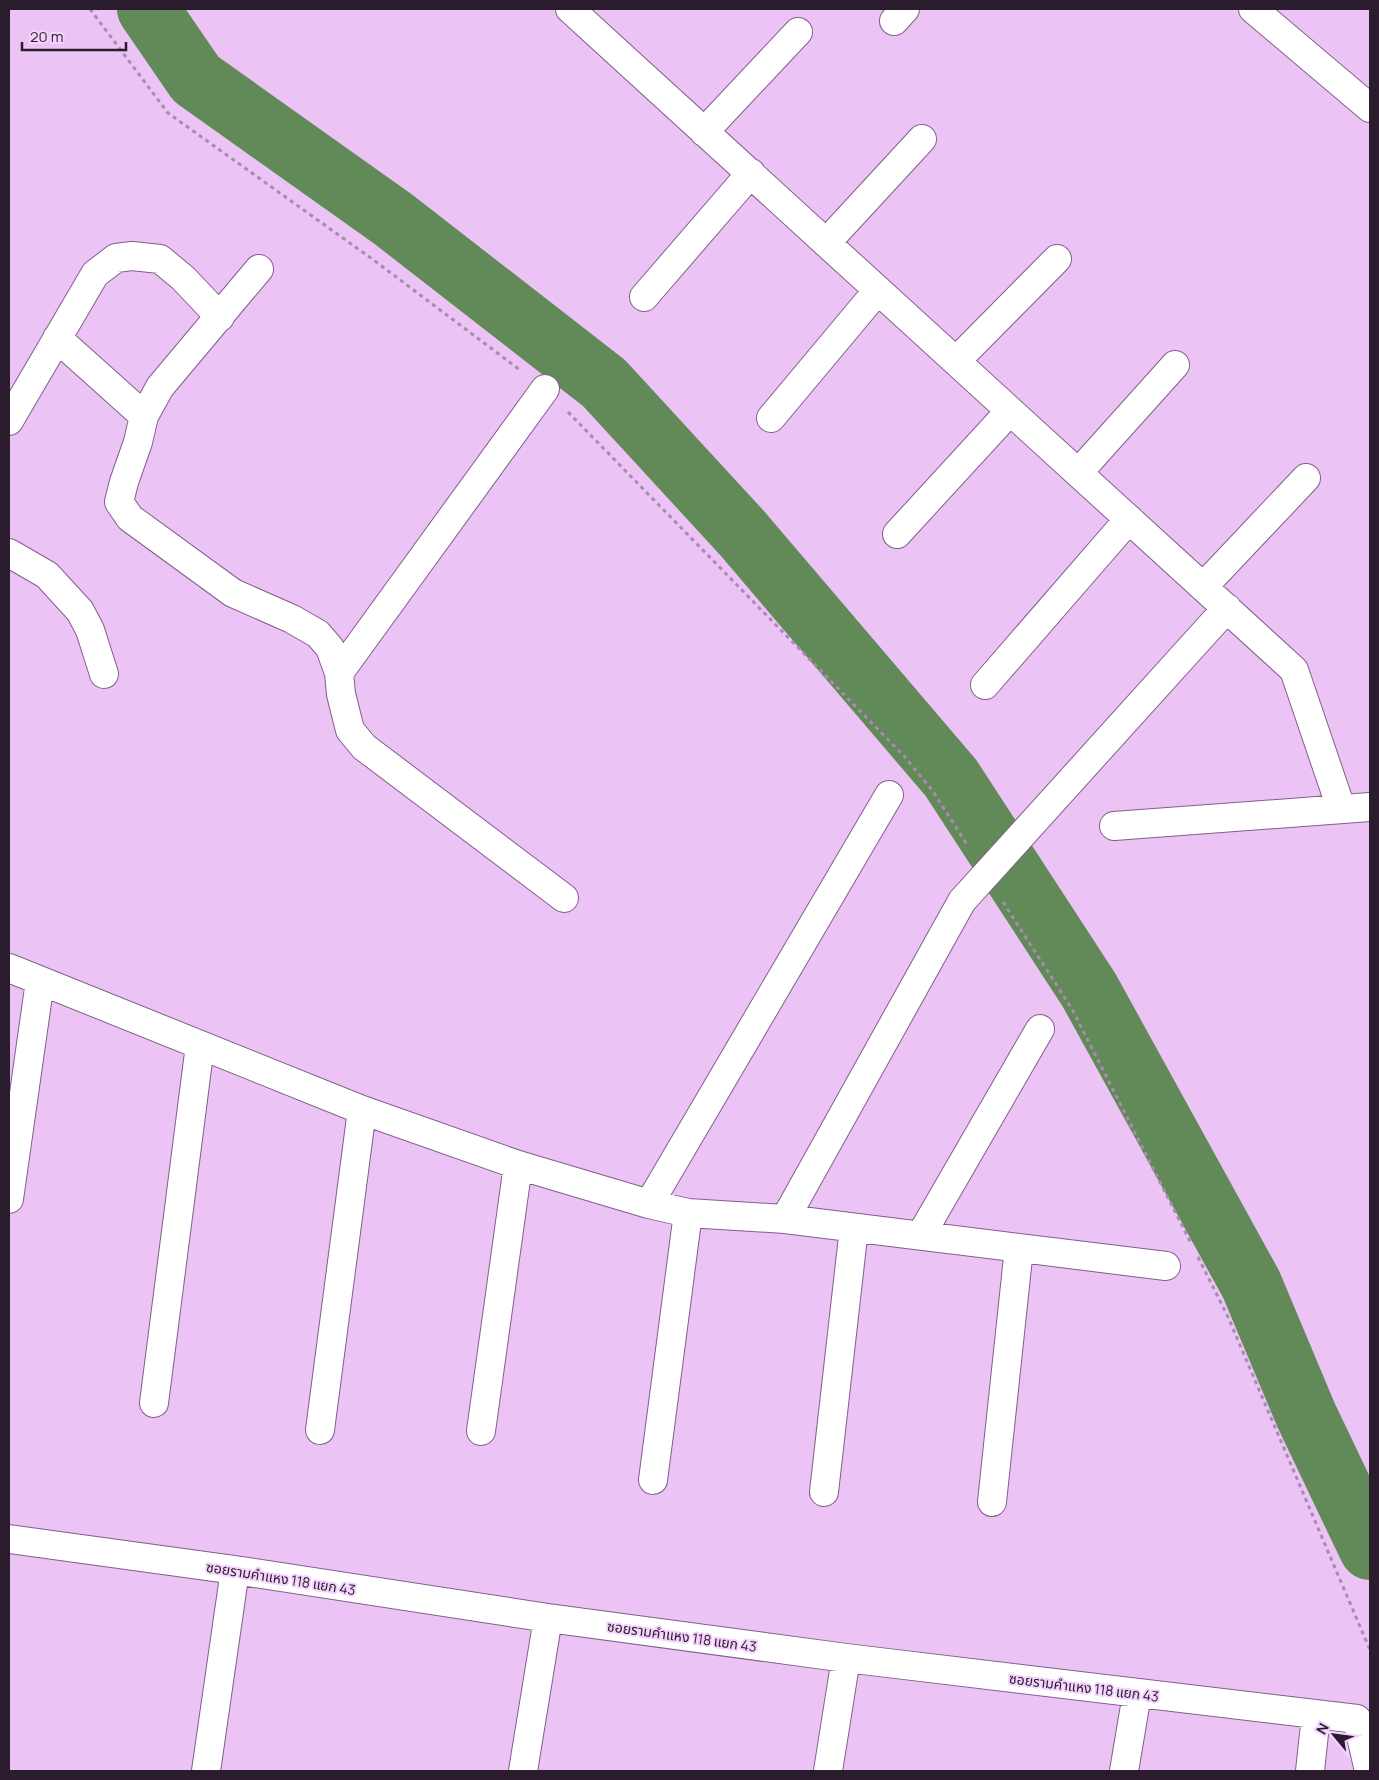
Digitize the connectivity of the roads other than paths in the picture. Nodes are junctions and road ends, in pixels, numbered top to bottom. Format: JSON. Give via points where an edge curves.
{"nodes":[{"id":1,"x":1253,"y":9,"type":"edge"},
{"id":2,"x":582,"y":13,"type":"edge"},
{"id":3,"x":798,"y":32,"type":"dead end"},
{"id":4,"x":1370,"y":108,"type":"edge"},
{"id":5,"x":704,"y":132,"type":"junction"},
{"id":6,"x":922,"y":139,"type":"dead end"},
{"id":7,"x":751,"y":174,"type":"junction"},
{"id":8,"x":826,"y":243,"type":"junction"},
{"id":9,"x":1057,"y":259,"type":"dead end"},
{"id":10,"x":260,"y":269,"type":"dead end"},
{"id":11,"x":878,"y":290,"type":"junction"},
{"id":12,"x":644,"y":297,"type":"dead end"},
{"id":13,"x":220,"y":317,"type":"junction"},
{"id":14,"x":57,"y":338,"type":"junction"},
{"id":15,"x":956,"y":362,"type":"junction"},
{"id":16,"x":1175,"y":365,"type":"dead end"},
{"id":17,"x":545,"y":389,"type":"road end"},
{"id":18,"x":1010,"y":411,"type":"junction"},
{"id":19,"x":144,"y":416,"type":"junction"},
{"id":20,"x":771,"y":418,"type":"dead end"},
{"id":21,"x":9,"y":421,"type":"edge"},
{"id":22,"x":1078,"y":473,"type":"junction"},
{"id":23,"x":1306,"y":478,"type":"dead end"},
{"id":24,"x":1129,"y":519,"type":"junction"},
{"id":25,"x":897,"y":534,"type":"dead end"},
{"id":26,"x":9,"y":552,"type":"edge"},
{"id":27,"x":1203,"y":587,"type":"junction"},
{"id":28,"x":1227,"y":608,"type":"junction"},
{"id":29,"x":339,"y":673,"type":"junction"},
{"id":30,"x":104,"y":674,"type":"dead end"},
{"id":31,"x":985,"y":685,"type":"dead end"},
{"id":32,"x":889,"y":795,"type":"dead end"},
{"id":33,"x":1370,"y":806,"type":"edge"},
{"id":34,"x":1341,"y":808,"type":"junction"},
{"id":35,"x":1114,"y":826,"type":"dead end"},
{"id":36,"x":564,"y":898,"type":"dead end"},
{"id":37,"x":9,"y":968,"type":"edge"},
{"id":38,"x":40,"y":981,"type":"junction"},
{"id":39,"x":1040,"y":1029,"type":"dead end"},
{"id":40,"x":200,"y":1045,"type":"junction"},
{"id":41,"x":362,"y":1110,"type":"junction"},
{"id":42,"x":518,"y":1164,"type":"junction"},
{"id":43,"x":9,"y":1199,"type":"edge"},
{"id":44,"x":649,"y":1204,"type":"junction"},
{"id":45,"x":688,"y":1213,"type":"junction"},
{"id":46,"x":785,"y":1219,"type":"junction"},
{"id":47,"x":854,"y":1228,"type":"junction"},
{"id":48,"x":920,"y":1235,"type":"junction"},
{"id":49,"x":1019,"y":1248,"type":"junction"},
{"id":50,"x":1166,"y":1266,"type":"dead end"},
{"id":51,"x":154,"y":1403,"type":"dead end"},
{"id":52,"x":320,"y":1430,"type":"dead end"},
{"id":53,"x":481,"y":1431,"type":"dead end"},
{"id":54,"x":653,"y":1480,"type":"dead end"},
{"id":55,"x":824,"y":1492,"type":"dead end"},
{"id":56,"x":992,"y":1502,"type":"dead end"},
{"id":57,"x":9,"y":1539,"type":"edge"},
{"id":58,"x":235,"y":1570,"type":"junction"},
{"id":59,"x":548,"y":1618,"type":"junction"},
{"id":60,"x":846,"y":1658,"type":"junction"},
{"id":61,"x":1137,"y":1694,"type":"junction"},
{"id":62,"x":1316,"y":1715,"type":"junction"},
{"id":63,"x":206,"y":1771,"type":"edge"},
{"id":64,"x":523,"y":1771,"type":"edge"},
{"id":65,"x":828,"y":1771,"type":"edge"},
{"id":66,"x":1124,"y":1771,"type":"edge"},
{"id":67,"x":1310,"y":1771,"type":"edge"},
{"id":68,"x":1369,"y":1771,"type":"edge"}],
"edges":[{"from":1,"to":4,"type":"street"},
{"from":2,"to":5,"type":"street"},
{"from":3,"to":5,"type":"street"},
{"from":5,"to":7,"type":"street"},
{"from":6,"to":8,"type":"street"},
{"from":7,"to":8,"type":"street"},
{"from":7,"to":12,"type":"street"},
{"from":8,"to":11,"type":"street"},
{"from":9,"to":15,"type":"street"},
{"from":10,"to":13,"type":"street"},
{"from":11,"to":15,"type":"street"},
{"from":11,"to":20,"type":"street"},
{"from":13,"to":14,"type":"street","via":[[160,259],[116,258],[95,274]]},
{"from":13,"to":19,"type":"street","via":[[160,387]]},
{"from":14,"to":19,"type":"street"},
{"from":14,"to":21,"type":"street"},
{"from":15,"to":18,"type":"street"},
{"from":16,"to":22,"type":"street"},
{"from":17,"to":29,"type":"street"},
{"from":18,"to":22,"type":"street"},
{"from":18,"to":25,"type":"street"},
{"from":19,"to":29,"type":"street","via":[[119,502],[130,518],[232,593],[318,634],[330,648]]},
{"from":22,"to":24,"type":"street"},
{"from":23,"to":27,"type":"street"},
{"from":24,"to":27,"type":"street"},
{"from":24,"to":31,"type":"street"},
{"from":26,"to":30,"type":"street","via":[[47,575],[80,611],[90,630]]},
{"from":27,"to":28,"type":"street"},
{"from":28,"to":34,"type":"street","via":[[1294,670]]},
{"from":28,"to":46,"type":"street","via":[[962,901]]},
{"from":29,"to":36,"type":"street","via":[[350,730],[364,747]]},
{"from":32,"to":44,"type":"street"},
{"from":33,"to":34,"type":"street"},
{"from":34,"to":35,"type":"street"},
{"from":37,"to":38,"type":"street"},
{"from":38,"to":40,"type":"street"},
{"from":38,"to":43,"type":"street"},
{"from":39,"to":48,"type":"street"},
{"from":40,"to":41,"type":"street"},
{"from":40,"to":51,"type":"street"},
{"from":41,"to":42,"type":"street"},
{"from":41,"to":52,"type":"street"},
{"from":42,"to":44,"type":"street"},
{"from":42,"to":53,"type":"street"},
{"from":44,"to":45,"type":"street"},
{"from":45,"to":46,"type":"street"},
{"from":45,"to":54,"type":"street"},
{"from":46,"to":47,"type":"street"},
{"from":47,"to":48,"type":"street"},
{"from":47,"to":55,"type":"street"},
{"from":48,"to":49,"type":"street"},
{"from":49,"to":50,"type":"street"},
{"from":49,"to":56,"type":"street"},
{"from":57,"to":58,"type":"street","name":"ซอยรามคำแหง 118 แยก 43"},
{"from":58,"to":59,"type":"street","name":"ซอยรามคำแหง 118 แยก 43"},
{"from":58,"to":63,"type":"street"},
{"from":59,"to":60,"type":"street","name":"ซอยรามคำแหง 118 แยก 43"},
{"from":59,"to":64,"type":"street"},
{"from":60,"to":61,"type":"street","name":"ซอยรามคำแหง 118 แยก 43"},
{"from":60,"to":65,"type":"street"},
{"from":61,"to":62,"type":"street","name":"ซอยรามคำแหง 118 แยก 43"},
{"from":61,"to":66,"type":"street"},
{"from":62,"to":67,"type":"street"},
{"from":62,"to":68,"type":"street","name":"ซอยรามคำแหง 118 แยก 43","via":[[1357,1719]]}]}
